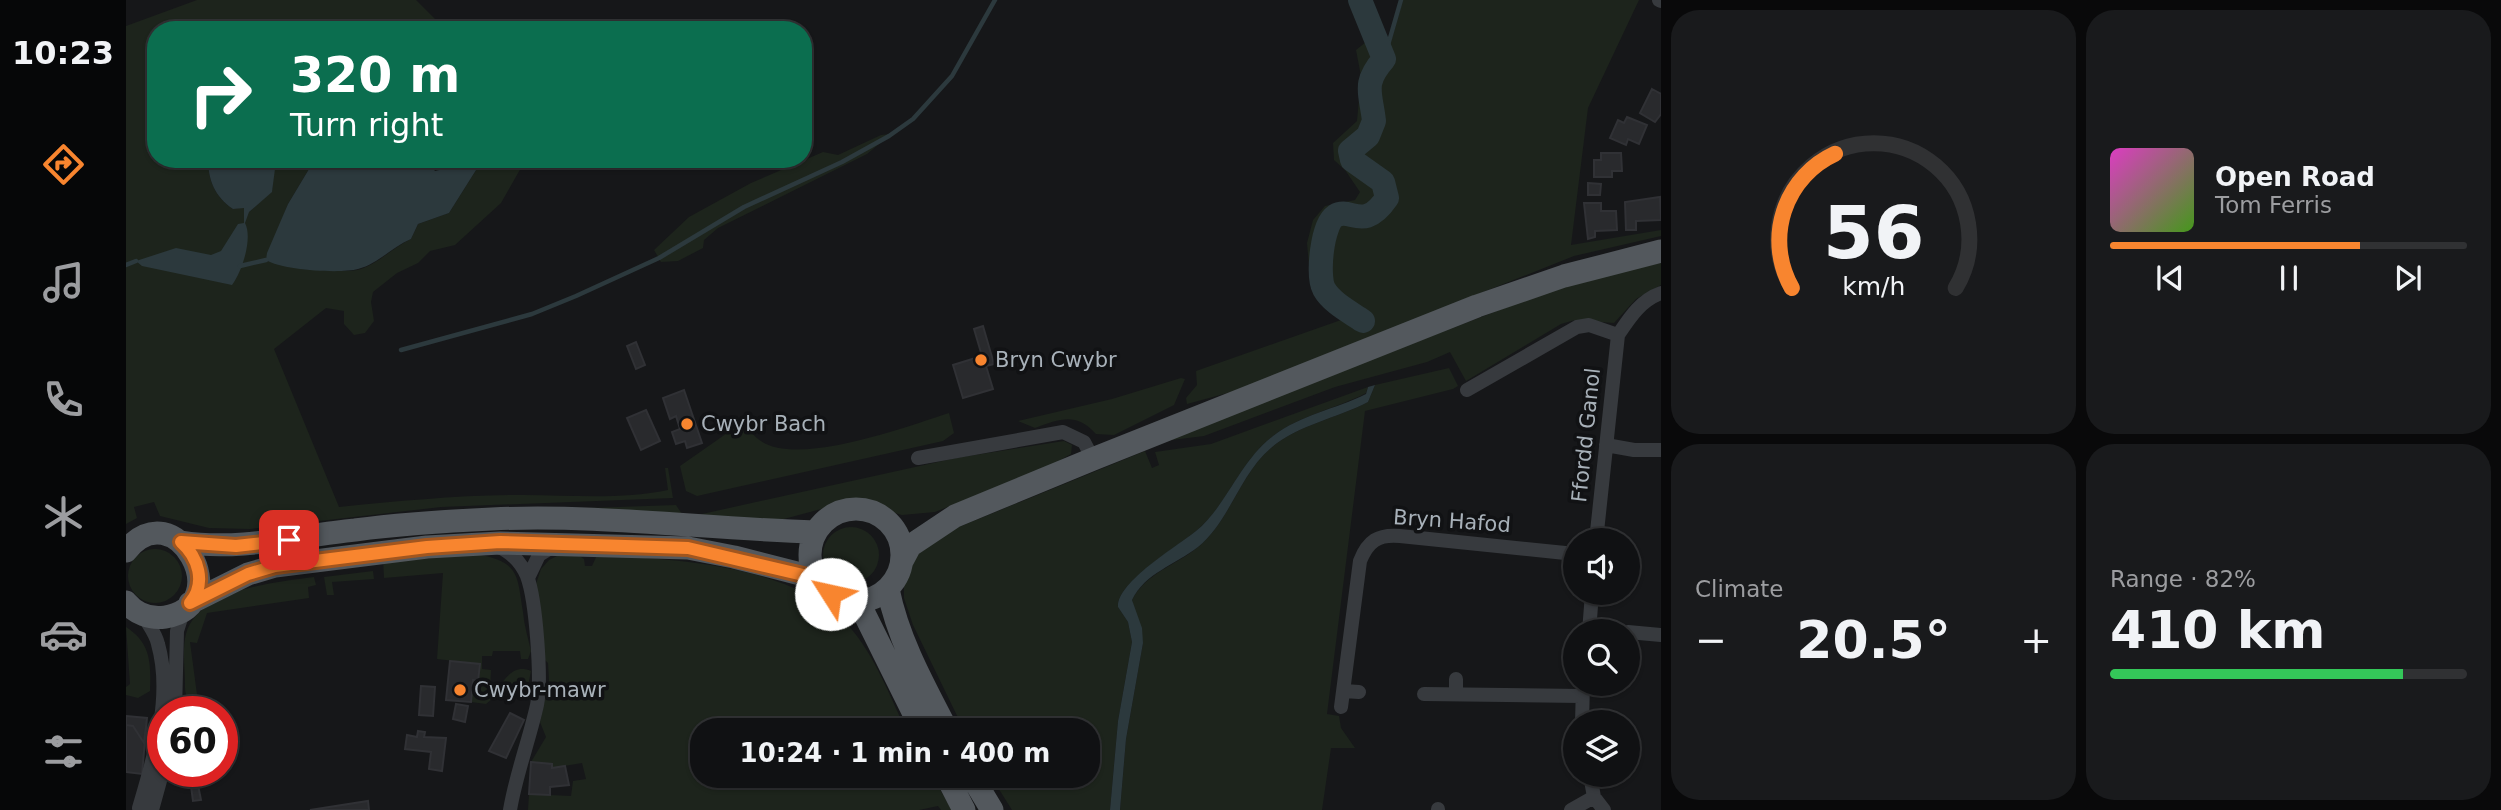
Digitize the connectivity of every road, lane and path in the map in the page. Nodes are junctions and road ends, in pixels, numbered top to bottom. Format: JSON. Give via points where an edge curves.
{"nodes":[{"id":1,"x":1661,"y":251,"type":"edge"},
{"id":2,"x":1661,"y":293,"type":"edge"},
{"id":3,"x":1618,"y":335,"type":"junction"},
{"id":4,"x":1475,"y":391,"type":"dead end"},
{"id":5,"x":1606,"y":445,"type":"junction"},
{"id":6,"x":1661,"y":450,"type":"edge"},
{"id":7,"x":918,"y":458,"type":"dead end"},
{"id":8,"x":1093,"y":459,"type":"junction"},
{"id":9,"x":955,"y":516,"type":"junction"},
{"id":10,"x":894,"y":528,"type":"junction"},
{"id":11,"x":1597,"y":528,"type":"edge"},
{"id":12,"x":815,"y":532,"type":"junction"},
{"id":13,"x":181,"y":542,"type":"junction"},
{"id":14,"x":559,"y":542,"type":"junction"},
{"id":15,"x":491,"y":543,"type":"junction"},
{"id":16,"x":126,"y":551,"type":"edge"},
{"id":17,"x":1563,"y":553,"type":"edge"},
{"id":18,"x":902,"y":561,"type":"junction"},
{"id":19,"x":528,"y":578,"type":"junction"},
{"id":20,"x":816,"y":578,"type":"junction"},
{"id":21,"x":888,"y":589,"type":"junction"},
{"id":22,"x":858,"y":601,"type":"junction"},
{"id":23,"x":187,"y":606,"type":"junction"},
{"id":24,"x":133,"y":610,"type":"edge"},
{"id":25,"x":1640,"y":633,"type":"edge"},
{"id":26,"x":1661,"y":635,"type":"edge"},
{"id":27,"x":1563,"y":690,"type":"edge"},
{"id":28,"x":1344,"y":691,"type":"junction"},
{"id":29,"x":1359,"y":692,"type":"dead end"},
{"id":30,"x":1424,"y":694,"type":"dead end"},
{"id":31,"x":175,"y":696,"type":"edge"},
{"id":32,"x":1341,"y":707,"type":"dead end"},
{"id":33,"x":916,"y":718,"type":"edge"},
{"id":34,"x":941,"y":718,"type":"edge"},
{"id":35,"x":154,"y":787,"type":"edge"},
{"id":36,"x":1592,"y":787,"type":"edge"},
{"id":37,"x":953,"y":788,"type":"edge"},
{"id":38,"x":979,"y":788,"type":"edge"},
{"id":39,"x":1594,"y":797,"type":"junction"},
{"id":40,"x":143,"y":809,"type":"edge"},
{"id":41,"x":510,"y":810,"type":"edge"},
{"id":42,"x":964,"y":810,"type":"edge"},
{"id":43,"x":992,"y":810,"type":"edge"},
{"id":44,"x":1571,"y":810,"type":"edge"},
{"id":45,"x":1604,"y":810,"type":"edge"}],
"edges":[{"from":1,"to":8,"type":"main road","via":[[1564,276],[1477,306]]},
{"from":2,"to":3,"type":"street","via":[[1650,296],[1632,313]]},
{"from":3,"to":4,"type":"street","via":[[1589,325],[1577,327]]},
{"from":3,"to":5,"type":"street","name":"Ffordd Ganol"},
{"from":5,"to":6,"type":"street"},
{"from":5,"to":11,"type":"street","name":"Ffordd Ganol"},
{"from":7,"to":8,"type":"street","via":[[1063,432],[1084,442]]},
{"from":8,"to":9,"type":"main road"},
{"from":9,"to":10,"type":"main road"},
{"from":9,"to":18,"type":"main road","via":[[910,546]]},
{"from":10,"to":12,"type":"main road","via":[[874,512],[861,509],[845,510]]},
{"from":10,"to":18,"type":"main road"},
{"from":12,"to":13,"type":"main road","via":[[623,520],[494,519],[354,530],[236,546]]},
{"from":12,"to":20,"type":"main road","via":[[810,563]]},
{"from":13,"to":16,"type":"main road","via":[[153,535]]},
{"from":13,"to":23,"type":"main road","via":[[198,565],[199,585]]},
{"from":14,"to":15,"type":"main road"},
{"from":14,"to":19,"type":"street","via":[[539,555]]},
{"from":14,"to":20,"type":"main road","via":[[688,548]]},
{"from":15,"to":19,"type":"street","via":[[509,551]]},
{"from":15,"to":23,"type":"main road","via":[[275,566],[248,574]]},
{"from":17,"to":28,"type":"street","name":"Bryn Hafod","via":[[1400,536],[1375,539],[1366,545],[1360,561]]},
{"from":18,"to":21,"type":"main road"},
{"from":19,"to":41,"type":"street","via":[[540,667],[538,695]]},
{"from":20,"to":22,"type":"main road","via":[[831,594]]},
{"from":21,"to":22,"type":"main road"},
{"from":21,"to":34,"type":"main road","via":[[894,617]]},
{"from":22,"to":33,"type":"main road"},
{"from":23,"to":24,"type":"main road","via":[[171,616]]},
{"from":23,"to":31,"type":"street","via":[[177,635]]},
{"from":24,"to":40,"type":"street","via":[[158,641],[163,665],[156,743]]},
{"from":25,"to":26,"type":"street"},
{"from":27,"to":30,"type":"street","via":[[1456,687]]},
{"from":28,"to":29,"type":"street"},
{"from":28,"to":32,"type":"street","name":"Bryn Hafod"},
{"from":35,"to":40,"type":"street"},
{"from":36,"to":39,"type":"street"},
{"from":37,"to":42,"type":"main road"},
{"from":38,"to":43,"type":"main road"},
{"from":39,"to":44,"type":"street"},
{"from":39,"to":45,"type":"street"}]}
